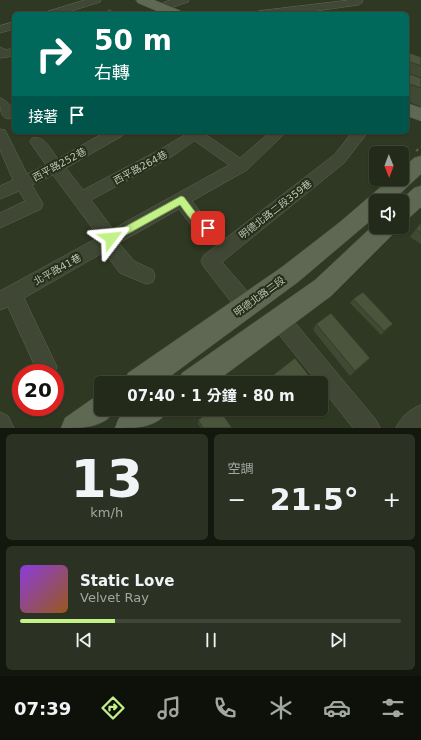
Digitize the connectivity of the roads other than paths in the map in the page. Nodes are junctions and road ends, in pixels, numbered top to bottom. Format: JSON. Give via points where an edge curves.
{"nodes":[{"id":1,"x":96,"y":0,"type":"edge"},
{"id":2,"x":143,"y":0,"type":"edge"},
{"id":3,"x":184,"y":0,"type":"edge"},
{"id":4,"x":358,"y":2,"type":"dead end"},
{"id":5,"x":161,"y":8,"type":"junction"},
{"id":6,"x":57,"y":12,"type":"edge"},
{"id":7,"x":171,"y":12,"type":"edge"},
{"id":8,"x":280,"y":12,"type":"edge"},
{"id":9,"x":12,"y":26,"type":"edge"},
{"id":10,"x":0,"y":30,"type":"edge"},
{"id":11,"x":0,"y":51,"type":"edge"},
{"id":12,"x":12,"y":53,"type":"edge"},
{"id":13,"x":0,"y":102,"type":"edge"},
{"id":14,"x":409,"y":110,"type":"edge"},
{"id":15,"x":421,"y":115,"type":"edge"},
{"id":16,"x":8,"y":116,"type":"edge"},
{"id":17,"x":0,"y":134,"type":"edge"},
{"id":18,"x":109,"y":134,"type":"edge"},
{"id":19,"x":194,"y":134,"type":"edge"},
{"id":20,"x":197,"y":134,"type":"edge"},
{"id":21,"x":277,"y":134,"type":"edge"},
{"id":22,"x":359,"y":134,"type":"edge"},
{"id":23,"x":37,"y":142,"type":"dead end"},
{"id":24,"x":417,"y":158,"type":"edge"},
{"id":25,"x":56,"y":166,"type":"junction"},
{"id":26,"x":241,"y":166,"type":"junction"},
{"id":27,"x":23,"y":183,"type":"junction"},
{"id":28,"x":0,"y":194,"type":"edge"},
{"id":29,"x":386,"y":194,"type":"edge"},
{"id":30,"x":421,"y":194,"type":"edge"},
{"id":31,"x":79,"y":199,"type":"junction"},
{"id":32,"x":181,"y":200,"type":"junction"},
{"id":33,"x":409,"y":205,"type":"edge"},
{"id":34,"x":369,"y":210,"type":"edge"},
{"id":35,"x":0,"y":221,"type":"edge"},
{"id":36,"x":208,"y":228,"type":"dead end"},
{"id":37,"x":379,"y":234,"type":"edge"},
{"id":38,"x":109,"y":240,"type":"junction"},
{"id":39,"x":146,"y":276,"type":"dead end"},
{"id":40,"x":6,"y":297,"type":"edge"},
{"id":41,"x":246,"y":305,"type":"junction"},
{"id":42,"x":280,"y":320,"type":"junction"},
{"id":43,"x":44,"y":364,"type":"edge"},
{"id":44,"x":148,"y":376,"type":"edge"},
{"id":45,"x":202,"y":376,"type":"edge"},
{"id":46,"x":94,"y":415,"type":"edge"},
{"id":47,"x":145,"y":416,"type":"edge"},
{"id":48,"x":421,"y":416,"type":"edge"},
{"id":49,"x":0,"y":424,"type":"edge"},
{"id":50,"x":2,"y":428,"type":"edge"},
{"id":51,"x":75,"y":428,"type":"edge"},
{"id":52,"x":129,"y":428,"type":"edge"},
{"id":53,"x":368,"y":428,"type":"edge"},
{"id":54,"x":408,"y":428,"type":"edge"}],
"edges":[{"from":1,"to":6,"type":"street"},
{"from":2,"to":5,"type":"main road"},
{"from":3,"to":5,"type":"street"},
{"from":4,"to":8,"type":"street"},
{"from":5,"to":7,"type":"main road"},
{"from":9,"to":10,"type":"street"},
{"from":11,"to":12,"type":"street","via":[[3,55]]},
{"from":13,"to":16,"type":"street"},
{"from":14,"to":15,"type":"main road"},
{"from":17,"to":27,"type":"street"},
{"from":18,"to":25,"type":"street","name":"西平路252巷"},
{"from":19,"to":31,"type":"street","name":"西平路264巷","via":[[166,153]]},
{"from":20,"to":26,"type":"street"},
{"from":21,"to":26,"type":"street"},
{"from":22,"to":41,"type":"street","name":"明德北路二段359巷","via":[[338,159],[210,261]]},
{"from":23,"to":25,"type":"street"},
{"from":24,"to":29,"type":"main road"},
{"from":25,"to":27,"type":"street","name":"西平路252巷"},
{"from":25,"to":31,"type":"street"},
{"from":26,"to":32,"type":"street"},
{"from":27,"to":28,"type":"street","name":"西平路252巷"},
{"from":27,"to":35,"type":"street","via":[[35,204]]},
{"from":30,"to":33,"type":"main road"},
{"from":31,"to":38,"type":"street"},
{"from":32,"to":36,"type":"street","via":[[196,219]]},
{"from":32,"to":38,"type":"street"},
{"from":34,"to":41,"type":"main road","name":"明德北路二段","via":[[349,229]]},
{"from":37,"to":42,"type":"main road","via":[[323,288]]},
{"from":38,"to":39,"type":"street","via":[[127,267]]},
{"from":38,"to":40,"type":"street","name":"北平路41巷"},
{"from":40,"to":43,"type":"street"},
{"from":41,"to":44,"type":"main road","name":"明德北路二段"},
{"from":42,"to":45,"type":"main road"},
{"from":42,"to":53,"type":"street"},
{"from":46,"to":51,"type":"main road"},
{"from":47,"to":52,"type":"main road"},
{"from":48,"to":54,"type":"street"},
{"from":49,"to":50,"type":"street"}]}
